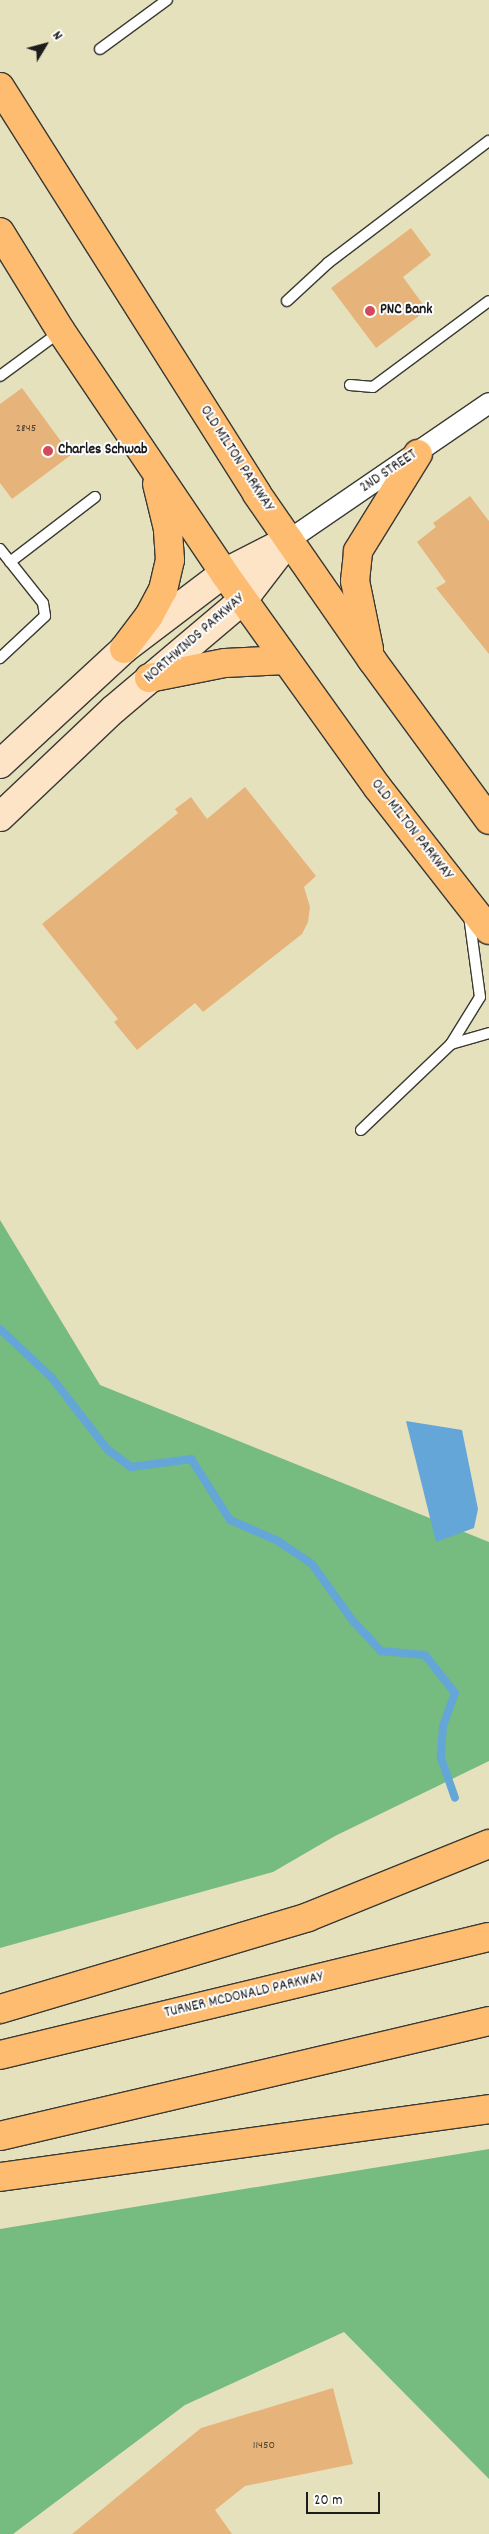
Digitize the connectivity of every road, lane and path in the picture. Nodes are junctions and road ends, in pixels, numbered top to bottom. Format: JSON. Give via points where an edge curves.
{"nodes":[{"id":1,"x":167,"y":0,"type":"edge"},
{"id":2,"x":100,"y":50,"type":"dead end"},
{"id":3,"x":0,"y":87,"type":"edge"},
{"id":4,"x":489,"y":141,"type":"edge"},
{"id":5,"x":0,"y":232,"type":"edge"},
{"id":6,"x":287,"y":301,"type":"dead end"},
{"id":7,"x":489,"y":301,"type":"edge"},
{"id":8,"x":61,"y":331,"type":"junction"},
{"id":9,"x":0,"y":376,"type":"edge"},
{"id":10,"x":350,"y":385,"type":"dead end"},
{"id":11,"x":489,"y":403,"type":"edge"},
{"id":12,"x":418,"y":454,"type":"junction"},
{"id":13,"x":152,"y":466,"type":"junction"},
{"id":14,"x":95,"y":497,"type":"dead end"},
{"id":15,"x":289,"y":540,"type":"junction"},
{"id":16,"x":0,"y":549,"type":"edge"},
{"id":17,"x":10,"y":562,"type":"junction"},
{"id":18,"x":224,"y":573,"type":"junction"},
{"id":19,"x":243,"y":600,"type":"junction"},
{"id":20,"x":124,"y":650,"type":"junction"},
{"id":21,"x":0,"y":658,"type":"edge"},
{"id":22,"x":286,"y":660,"type":"junction"},
{"id":23,"x":372,"y":660,"type":"junction"},
{"id":24,"x":149,"y":678,"type":"junction"},
{"id":25,"x":0,"y":764,"type":"edge"},
{"id":26,"x":0,"y":817,"type":"edge"},
{"id":27,"x":489,"y":820,"type":"edge"},
{"id":28,"x":467,"y":902,"type":"junction"},
{"id":29,"x":489,"y":930,"type":"edge"},
{"id":30,"x":489,"y":1033,"type":"edge"},
{"id":31,"x":451,"y":1044,"type":"junction"},
{"id":32,"x":361,"y":1130,"type":"dead end"},
{"id":33,"x":489,"y":1844,"type":"edge"},
{"id":34,"x":489,"y":1937,"type":"edge"},
{"id":35,"x":0,"y":2009,"type":"edge"},
{"id":36,"x":489,"y":2021,"type":"edge"},
{"id":37,"x":0,"y":2055,"type":"edge"},
{"id":38,"x":489,"y":2109,"type":"edge"},
{"id":39,"x":0,"y":2136,"type":"edge"},
{"id":40,"x":0,"y":2176,"type":"edge"}],
"edges":[{"from":1,"to":2,"type":"lane"},
{"from":3,"to":15,"type":"highway","name":"OLD MILTON PARKWAY"},
{"from":4,"to":6,"type":"lane","via":[[328,263]]},
{"from":5,"to":8,"type":"highway","name":"OLD MILTON PARKWAY"},
{"from":7,"to":10,"type":"lane","via":[[373,387]]},
{"from":8,"to":9,"type":"lane"},
{"from":8,"to":13,"type":"highway","name":"OLD MILTON PARKWAY"},
{"from":11,"to":12,"type":"street","name":"2ND STREET"},
{"from":12,"to":15,"type":"street","name":"2ND STREET"},
{"from":12,"to":23,"type":"highway","via":[[358,551],[355,581]]},
{"from":13,"to":18,"type":"highway","name":"OLD MILTON PARKWAY"},
{"from":13,"to":20,"type":"highway","via":[[168,529],[170,560],[163,590]]},
{"from":14,"to":17,"type":"lane"},
{"from":15,"to":18,"type":"street","name":"NORTHWINDS PARKWAY"},
{"from":15,"to":19,"type":"street","name":"NORTHWINDS PARKWAY"},
{"from":15,"to":23,"type":"highway","name":"OLD MILTON PARKWAY"},
{"from":16,"to":17,"type":"lane"},
{"from":17,"to":21,"type":"lane","via":[[43,603],[45,616]]},
{"from":18,"to":19,"type":"highway","name":"OLD MILTON PARKWAY"},
{"from":18,"to":20,"type":"street","name":"NORTHWINDS PARKWAY"},
{"from":19,"to":22,"type":"highway","name":"OLD MILTON PARKWAY"},
{"from":19,"to":24,"type":"street","name":"NORTHWINDS PARKWAY"},
{"from":20,"to":25,"type":"street","name":"NORTHWINDS PARKWAY"},
{"from":22,"to":24,"type":"highway","via":[[224,663]]},
{"from":22,"to":28,"type":"highway","name":"OLD MILTON PARKWAY","via":[[378,788]]},
{"from":23,"to":27,"type":"highway","name":"OLD MILTON PARKWAY"},
{"from":24,"to":26,"type":"street","name":"NORTHWINDS PARKWAY"},
{"from":28,"to":29,"type":"highway","name":"OLD MILTON PARKWAY"},
{"from":28,"to":31,"type":"lane","via":[[480,997]]},
{"from":30,"to":31,"type":"lane"},
{"from":31,"to":32,"type":"lane"},
{"from":33,"to":35,"type":"highway","via":[[308,1917]]},
{"from":34,"to":37,"type":"highway","name":"TURNER MCDONALD PARKWAY"},
{"from":36,"to":39,"type":"highway"},
{"from":38,"to":40,"type":"highway"}]}
